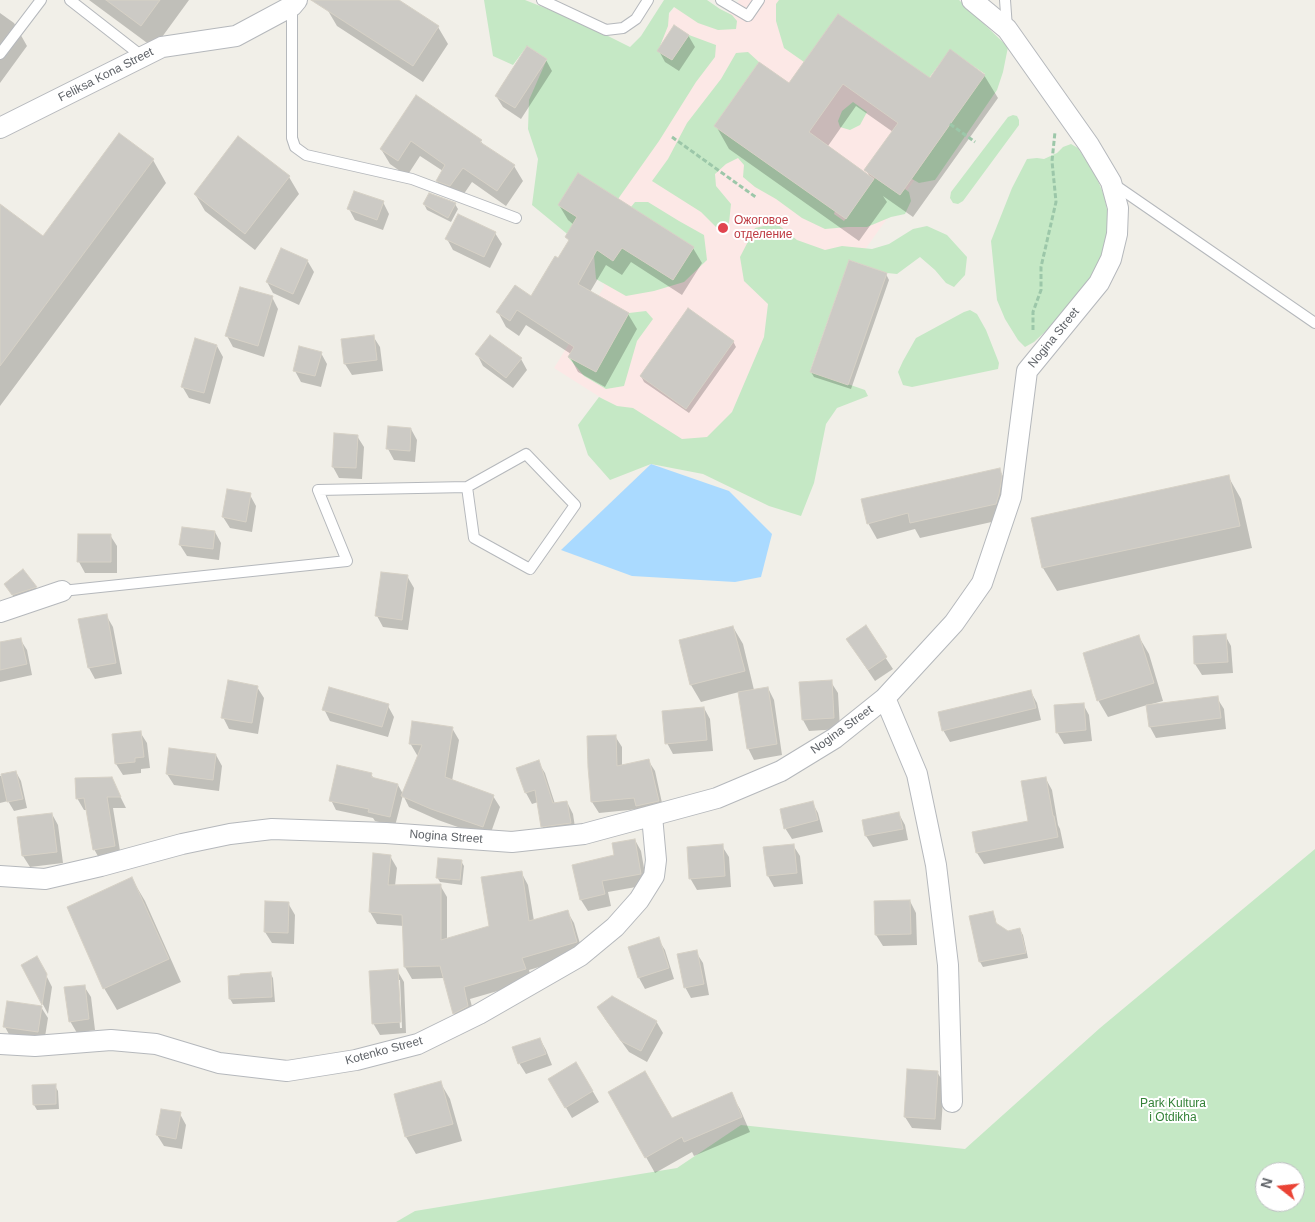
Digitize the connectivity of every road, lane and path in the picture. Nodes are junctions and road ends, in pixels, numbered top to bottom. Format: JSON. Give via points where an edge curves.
{"nodes":[{"id":1,"x":41,"y":0,"type":"edge"},
{"id":2,"x":70,"y":0,"type":"edge"},
{"id":3,"x":542,"y":0,"type":"edge"},
{"id":4,"x":648,"y":0,"type":"edge"},
{"id":5,"x":721,"y":0,"type":"edge"},
{"id":6,"x":759,"y":0,"type":"edge"},
{"id":7,"x":972,"y":0,"type":"edge"},
{"id":8,"x":1005,"y":0,"type":"edge"},
{"id":9,"x":294,"y":3,"type":"edge"},
{"id":10,"x":1007,"y":29,"type":"junction"},
{"id":11,"x":0,"y":54,"type":"edge"},
{"id":12,"x":143,"y":57,"type":"junction"},
{"id":13,"x":1057,"y":100,"type":"junction"},
{"id":14,"x":950,"y":124,"type":"dead end"},
{"id":15,"x":0,"y":128,"type":"edge"},
{"id":16,"x":672,"y":137,"type":"dead end"},
{"id":17,"x":975,"y":142,"type":"dead end"},
{"id":18,"x":1112,"y":182,"type":"junction"},
{"id":19,"x":757,"y":198,"type":"dead end"},
{"id":20,"x":516,"y":218,"type":"dead end"},
{"id":21,"x":1315,"y":323,"type":"edge"},
{"id":22,"x":1036,"y":360,"type":"junction"},
{"id":23,"x":467,"y":487,"type":"junction"},
{"id":24,"x":62,"y":591,"type":"joint"},
{"id":25,"x":0,"y":612,"type":"edge"},
{"id":26,"x":885,"y":698,"type":"junction"},
{"id":27,"x":652,"y":816,"type":"junction"},
{"id":28,"x":0,"y":876,"type":"edge"},
{"id":29,"x":0,"y":1044,"type":"edge"},
{"id":30,"x":952,"y":1102,"type":"dead end"}],
"edges":[{"from":1,"to":11,"type":"lane"},
{"from":2,"to":12,"type":"lane"},
{"from":3,"to":4,"type":"lane","via":[[606,30],[623,28],[636,19]]},
{"from":5,"to":6,"type":"lane","via":[[748,16]]},
{"from":7,"to":10,"type":"street","name":"Nogina Street"},
{"from":8,"to":10,"type":"lane"},
{"from":9,"to":12,"type":"street","name":"Feliksa Kona Street","via":[[236,36],[162,47]]},
{"from":9,"to":20,"type":"lane","via":[[292,138],[295,147],[306,155],[412,179]]},
{"from":10,"to":13,"type":"street","name":"Nogina Street"},
{"from":12,"to":15,"type":"street","name":"Feliksa Kona Street"},
{"from":13,"to":18,"type":"street","name":"Nogina Street"},
{"from":13,"to":22,"type":"path","via":[[1052,162],[1056,202],[1041,267],[1041,290],[1033,312]]},
{"from":14,"to":17,"type":"path"},
{"from":16,"to":19,"type":"path"},
{"from":18,"to":21,"type":"lane"},
{"from":18,"to":22,"type":"street","name":"Nogina Street","via":[[1118,208],[1117,234],[1111,259],[1099,282]]},
{"from":22,"to":26,"type":"street","name":"Nogina Street","via":[[1027,371],[1011,497],[982,583],[954,624]]},
{"from":23,"to":23,"type":"lane","via":[[526,454],[575,504],[530,569],[474,538]]},
{"from":23,"to":24,"type":"lane","via":[[318,490],[347,561]]},
{"from":24,"to":25,"type":"street"},
{"from":26,"to":27,"type":"street","name":"Nogina Street","via":[[835,738],[781,771],[717,798]]},
{"from":26,"to":30,"type":"street","via":[[917,774],[936,865],[948,965]]},
{"from":27,"to":28,"type":"street","name":"Nogina Street","via":[[584,834],[512,842],[272,829],[182,844],[45,879]]},
{"from":27,"to":29,"type":"street","name":"Kotenko Street","via":[[656,860],[654,876],[639,900],[615,926],[580,956],[479,1014],[418,1044],[356,1060],[287,1071],[219,1063],[156,1044],[111,1040],[35,1046]]}]}
